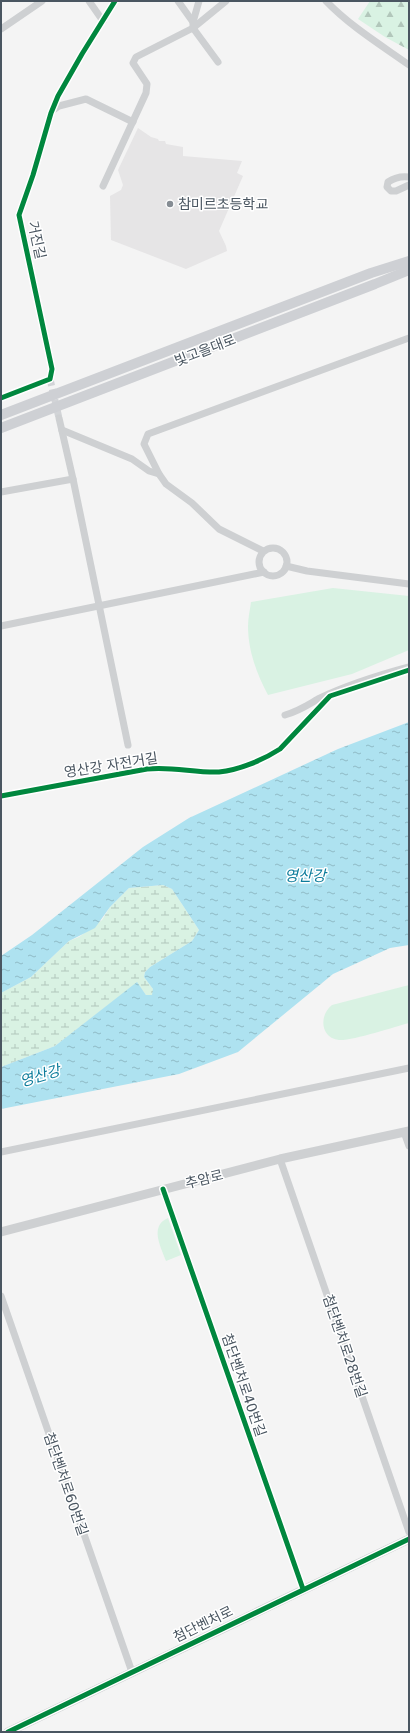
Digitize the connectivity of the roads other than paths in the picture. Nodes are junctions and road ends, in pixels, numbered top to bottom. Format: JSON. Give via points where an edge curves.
{"nodes":[{"id":1,"x":42,"y":1,"type":"edge"},
{"id":2,"x":89,"y":1,"type":"edge"},
{"id":3,"x":115,"y":1,"type":"edge"},
{"id":4,"x":178,"y":1,"type":"edge"},
{"id":5,"x":199,"y":1,"type":"edge"},
{"id":6,"x":226,"y":1,"type":"edge"},
{"id":7,"x":326,"y":1,"type":"edge"},
{"id":8,"x":103,"y":21,"type":"junction"},
{"id":9,"x":193,"y":25,"type":"junction"},
{"id":10,"x":1,"y":29,"type":"edge"},
{"id":11,"x":218,"y":62,"type":"dead end"},
{"id":12,"x":409,"y":65,"type":"edge"},
{"id":13,"x":51,"y":113,"type":"junction"},
{"id":14,"x":133,"y":122,"type":"junction"},
{"id":15,"x":409,"y":177,"type":"edge"},
{"id":16,"x":409,"y":185,"type":"edge"},
{"id":17,"x":103,"y":186,"type":"dead end"},
{"id":18,"x":409,"y":255,"type":"edge"},
{"id":19,"x":409,"y":261,"type":"edge"},
{"id":20,"x":409,"y":270,"type":"edge"},
{"id":21,"x":371,"y":273,"type":"junction"},
{"id":22,"x":409,"y":276,"type":"edge"},
{"id":23,"x":375,"y":284,"type":"junction"},
{"id":24,"x":409,"y":338,"type":"edge"},
{"id":25,"x":1,"y":398,"type":"edge"},
{"id":26,"x":1,"y":415,"type":"edge"},
{"id":27,"x":58,"y":418,"type":"tunnel mouth"},
{"id":28,"x":1,"y":428,"type":"edge"},
{"id":29,"x":62,"y":430,"type":"junction"},
{"id":30,"x":159,"y":474,"type":"junction"},
{"id":31,"x":73,"y":479,"type":"junction"},
{"id":32,"x":1,"y":492,"type":"edge"},
{"id":33,"x":263,"y":551,"type":"junction"},
{"id":34,"x":286,"y":566,"type":"junction"},
{"id":35,"x":264,"y":572,"type":"junction"},
{"id":36,"x":409,"y":584,"type":"edge"},
{"id":37,"x":99,"y":606,"type":"junction"},
{"id":38,"x":1,"y":626,"type":"edge"},
{"id":39,"x":409,"y":667,"type":"edge"},
{"id":40,"x":285,"y":716,"type":"dead end"},
{"id":41,"x":128,"y":745,"type":"dead end"},
{"id":42,"x":409,"y":1068,"type":"edge"},
{"id":43,"x":407,"y":1132,"type":"edge"},
{"id":44,"x":409,"y":1146,"type":"edge"},
{"id":45,"x":1,"y":1152,"type":"edge"},
{"id":46,"x":280,"y":1159,"type":"junction"},
{"id":47,"x":163,"y":1189,"type":"junction"},
{"id":48,"x":1,"y":1232,"type":"edge"},
{"id":49,"x":1,"y":1296,"type":"edge"},
{"id":50,"x":409,"y":1532,"type":"edge"},
{"id":51,"x":409,"y":1539,"type":"edge"},
{"id":52,"x":303,"y":1589,"type":"junction"},
{"id":53,"x":132,"y":1672,"type":"junction"},
{"id":54,"x":8,"y":1732,"type":"edge"}],
"edges":[{"from":1,"to":10,"type":"street"},
{"from":2,"to":8,"type":"street"},
{"from":3,"to":8,"type":"street","name":"거진길"},
{"from":4,"to":9,"type":"street"},
{"from":5,"to":9,"type":"street"},
{"from":6,"to":9,"type":"street"},
{"from":7,"to":12,"type":"street","via":[[362,32]]},
{"from":8,"to":13,"type":"street","name":"거진길","via":[[72,70]]},
{"from":9,"to":11,"type":"street"},
{"from":9,"to":14,"type":"street","via":[[136,57],[133,63],[147,84],[146,93]]},
{"from":13,"to":14,"type":"street","via":[[59,106],[86,99]]},
{"from":13,"to":25,"type":"street","name":"거진길","via":[[19,215],[52,369],[50,379]]},
{"from":14,"to":17,"type":"street"},
{"from":15,"to":16,"type":"street","via":[[391,180],[388,187],[391,191],[396,191]]},
{"from":18,"to":21,"type":"main road"},
{"from":19,"to":21,"type":"main road","name":"빛고을대로"},
{"from":20,"to":23,"type":"main road","name":"빛고을대로"},
{"from":21,"to":26,"type":"main road","name":"빛고을대로"},
{"from":22,"to":23,"type":"main road"},
{"from":23,"to":28,"type":"main road","name":"빛고을대로"},
{"from":24,"to":30,"type":"street","via":[[148,434],[144,444]]},
{"from":27,"to":29,"type":"street"},
{"from":29,"to":30,"type":"street","via":[[132,459],[149,471]]},
{"from":29,"to":31,"type":"street"},
{"from":30,"to":33,"type":"street","via":[[166,484],[219,528]]},
{"from":31,"to":32,"type":"street"},
{"from":31,"to":37,"type":"street"},
{"from":33,"to":34,"type":"street","via":[[272,547],[281,550],[286,557]]},
{"from":33,"to":35,"type":"street","via":[[259,564]]},
{"from":34,"to":35,"type":"street","via":[[281,574],[272,576]]},
{"from":34,"to":36,"type":"street","via":[[307,572]]},
{"from":35,"to":37,"type":"street"},
{"from":37,"to":38,"type":"street"},
{"from":37,"to":41,"type":"street"},
{"from":39,"to":40,"type":"street","via":[[346,688]]},
{"from":42,"to":45,"type":"street"},
{"from":43,"to":44,"type":"street"},
{"from":43,"to":46,"type":"street","name":"추암로"},
{"from":46,"to":47,"type":"street","name":"추암로"},
{"from":46,"to":50,"type":"street","name":"첨단벤처로28번길"},
{"from":47,"to":48,"type":"street","name":"추암로"},
{"from":47,"to":52,"type":"street","name":"첨단벤처로40번길"},
{"from":49,"to":53,"type":"street","name":"첨단벤처로60번길"},
{"from":51,"to":52,"type":"street","name":"첨단벤처로"},
{"from":52,"to":53,"type":"street","name":"첨단벤처로"},
{"from":53,"to":54,"type":"street","name":"첨단벤처로"}]}
